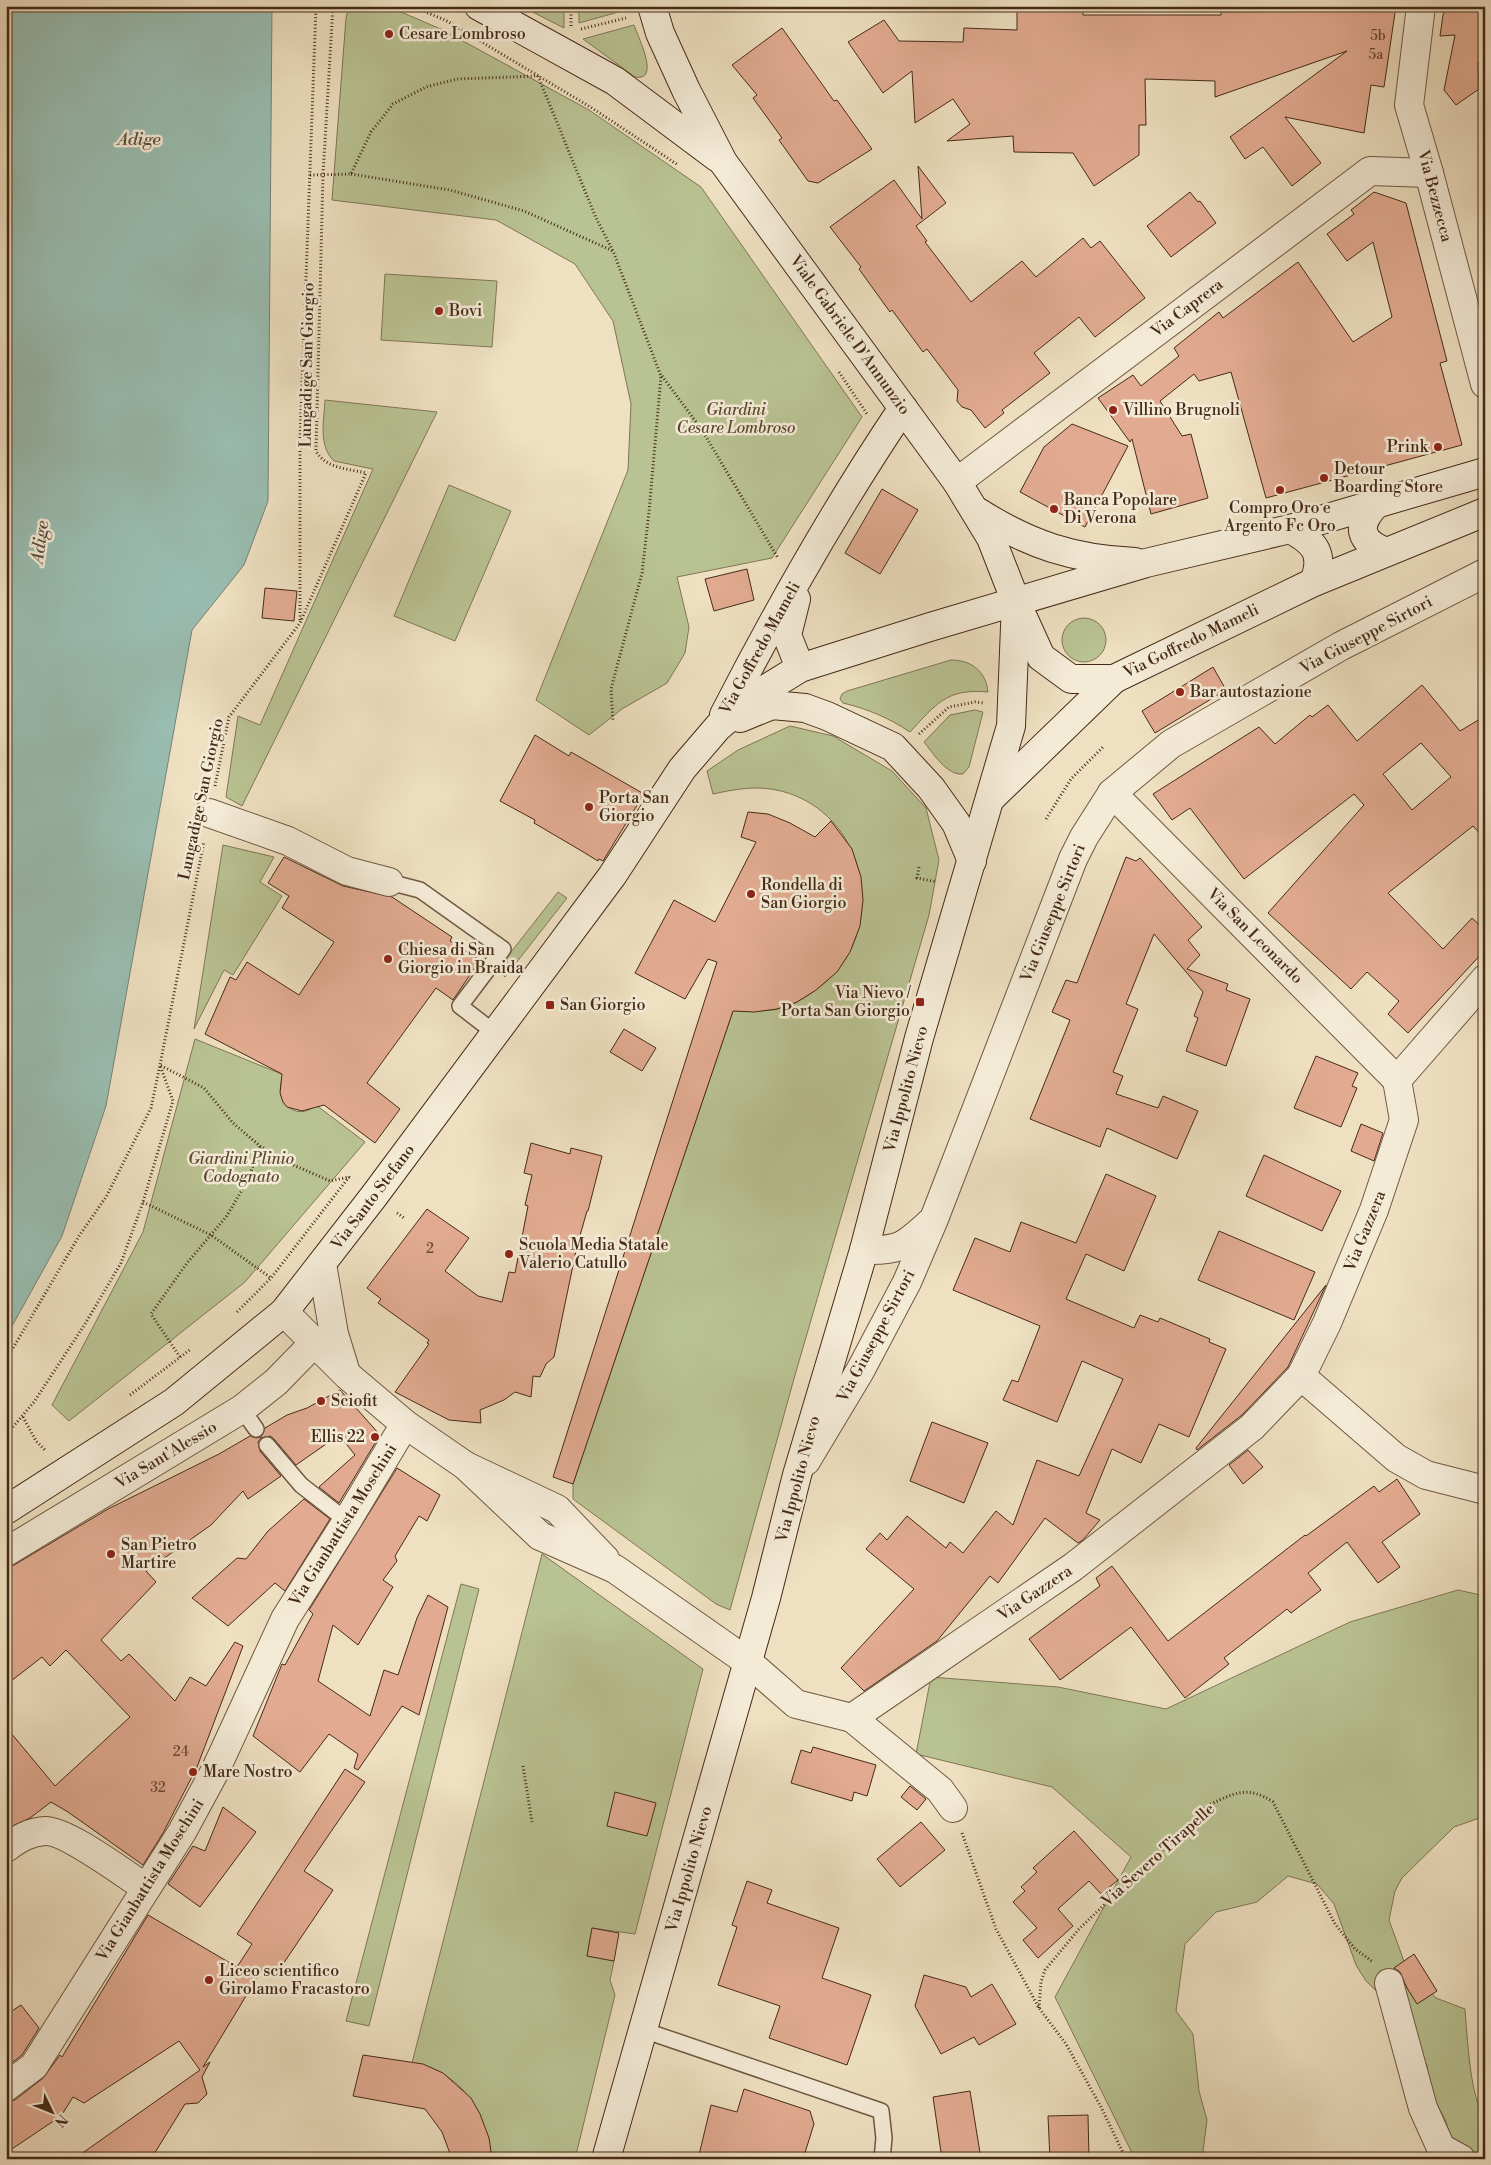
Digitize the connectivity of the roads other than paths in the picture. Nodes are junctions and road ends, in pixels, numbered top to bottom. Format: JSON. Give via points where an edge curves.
{"nodes":[{"id":1,"x":1421,"y":6,"type":"edge"},
{"id":2,"x":487,"y":9,"type":"edge"},
{"id":3,"x":643,"y":11,"type":"edge"},
{"id":4,"x":724,"y":162,"type":"junction"},
{"id":5,"x":1429,"y":173,"type":"junction"},
{"id":6,"x":1485,"y":384,"type":"edge"},
{"id":7,"x":904,"y":408,"type":"junction"},
{"id":8,"x":1485,"y":472,"type":"edge"},
{"id":9,"x":957,"y":482,"type":"junction"},
{"id":10,"x":1375,"y":505,"type":"junction"},
{"id":11,"x":974,"y":510,"type":"junction"},
{"id":12,"x":1485,"y":512,"type":"edge"},
{"id":13,"x":1290,"y":529,"type":"junction"},
{"id":14,"x":1386,"y":552,"type":"junction"},
{"id":15,"x":1146,"y":563,"type":"junction"},
{"id":16,"x":1485,"y":574,"type":"edge"},
{"id":17,"x":799,"y":576,"type":"junction"},
{"id":18,"x":1314,"y":582,"type":"junction"},
{"id":19,"x":1016,"y":602,"type":"junction"},
{"id":20,"x":800,"y":668,"type":"junction"},
{"id":21,"x":1114,"y":679,"type":"junction"},
{"id":22,"x":718,"y":727,"type":"junction"},
{"id":23,"x":1112,"y":792,"type":"junction"},
{"id":24,"x":990,"y":799,"type":"junction"},
{"id":25,"x":659,"y":803,"type":"joint"},
{"id":26,"x":209,"y":813,"type":"road end"},
{"id":27,"x":972,"y":861,"type":"junction"},
{"id":28,"x":388,"y":882,"type":"joint"},
{"id":29,"x":1485,"y":979,"type":"edge"},
{"id":30,"x":495,"y":1033,"type":"junction"},
{"id":31,"x":1397,"y":1080,"type":"junction"},
{"id":32,"x":934,"y":1220,"type":"junction"},
{"id":33,"x":864,"y":1250,"type":"junction"},
{"id":34,"x":322,"y":1264,"type":"junction"},
{"id":35,"x":284,"y":1312,"type":"junction"},
{"id":36,"x":314,"y":1343,"type":"junction"},
{"id":37,"x":347,"y":1375,"type":"junction"},
{"id":38,"x":1301,"y":1376,"type":"junction"},
{"id":39,"x":405,"y":1424,"type":"junction"},
{"id":40,"x":267,"y":1445,"type":"dead end"},
{"id":41,"x":797,"y":1475,"type":"junction"},
{"id":42,"x":1485,"y":1490,"type":"edge"},
{"id":43,"x":6,"y":1510,"type":"edge"},
{"id":44,"x":347,"y":1521,"type":"junction"},
{"id":45,"x":6,"y":1552,"type":"edge"},
{"id":46,"x":748,"y":1662,"type":"junction"},
{"id":47,"x":852,"y":1718,"type":"junction"},
{"id":48,"x":953,"y":1808,"type":"road end"},
{"id":49,"x":6,"y":1848,"type":"edge"},
{"id":50,"x":146,"y":1888,"type":"junction"},
{"id":51,"x":1389,"y":1983,"type":"road end"},
{"id":52,"x":643,"y":2030,"type":"junction"},
{"id":53,"x":6,"y":2087,"type":"edge"},
{"id":54,"x":606,"y":2159,"type":"edge"},
{"id":55,"x":882,"y":2159,"type":"edge"},
{"id":56,"x":1461,"y":2159,"type":"edge"}],
"edges":[{"from":1,"to":5,"type":"street","name":"Via Bezzecca","via":[[1409,105]]},
{"from":2,"to":4,"type":"street","name":"Viale Gabriele D'Annunzio","via":[[615,81]]},
{"from":3,"to":4,"type":"street","name":"Viale Gabriele D'Annunzio","via":[[660,33]]},
{"from":4,"to":7,"type":"street","name":"Viale Gabriele D'Annunzio"},
{"from":5,"to":6,"type":"street","name":"Via Bezzecca"},
{"from":5,"to":9,"type":"street","name":"Via Caprera","via":[[1370,171]]},
{"from":7,"to":9,"type":"street","name":"Viale Gabriele D'Annunzio"},
{"from":7,"to":17,"type":"street","name":"Via Goffredo Mameli"},
{"from":8,"to":10,"type":"street","name":"Via Goffredo Mameli"},
{"from":9,"to":11,"type":"street","name":"Viale Gabriele D'Annunzio"},
{"from":10,"to":13,"type":"street","name":"Via Goffredo Mameli"},
{"from":10,"to":14,"type":"street","via":[[1362,527],[1364,536],[1373,547]]},
{"from":11,"to":15,"type":"street","name":"Viale Gabriele D'Annunzio","via":[[1008,531],[1042,546],[1112,561]]},
{"from":11,"to":19,"type":"street","name":"Viale Gabriele D'Annunzio","via":[[991,538]]},
{"from":12,"to":14,"type":"street","name":"Via Goffredo Mameli"},
{"from":13,"to":15,"type":"street","name":"Via Goffredo Mameli"},
{"from":13,"to":18,"type":"street","via":[[1305,537],[1314,547],[1320,567]]},
{"from":14,"to":18,"type":"street","name":"Via Goffredo Mameli"},
{"from":15,"to":19,"type":"street","name":"Via Goffredo Mameli"},
{"from":16,"to":23,"type":"street","name":"Via Giuseppe Sirtori","via":[[1341,646],[1171,744]]},
{"from":17,"to":20,"type":"street","name":"Via Goffredo Mameli","via":[[787,635]]},
{"from":17,"to":22,"type":"street","name":"Via Goffredo Mameli","via":[[758,647]]},
{"from":18,"to":21,"type":"street","name":"Via Goffredo Mameli"},
{"from":19,"to":20,"type":"street","name":"Via Goffredo Mameli"},
{"from":19,"to":21,"type":"street","name":"Via Goffredo Mameli","via":[[1041,657],[1071,679]]},
{"from":19,"to":24,"type":"street","name":"Via Ippolito Nievo","via":[[1011,726]]},
{"from":20,"to":22,"type":"street","name":"Via Goffredo Mameli","via":[[753,697]]},
{"from":21,"to":24,"type":"street","name":"Via Ippolito Nievo"},
{"from":22,"to":25,"type":"street","name":"Via Goffredo Mameli","via":[[682,768]]},
{"from":22,"to":27,"type":"street","via":[[772,705],[805,708],[893,747],[931,788],[956,823]]},
{"from":23,"to":31,"type":"street","name":"Via San Leonardo"},
{"from":23,"to":32,"type":"street","name":"Via Giuseppe Sirtori","via":[[1073,859]]},
{"from":24,"to":27,"type":"street","name":"Via Ippolito Nievo"},
{"from":25,"to":30,"type":"street","name":"Via Santo Stefano","via":[[612,876]]},
{"from":26,"to":28,"type":"street","via":[[288,842],[347,871]]},
{"from":27,"to":33,"type":"street","name":"Via Ippolito Nievo","via":[[919,1038]]},
{"from":28,"to":30,"type":"lane","via":[[420,890],[503,949],[460,1006]]},
{"from":29,"to":31,"type":"street"},
{"from":30,"to":34,"type":"street","name":"Via Santo Stefano"},
{"from":31,"to":38,"type":"street","name":"Via Gazzera","via":[[1404,1120],[1399,1136],[1374,1210],[1327,1324]]},
{"from":32,"to":33,"type":"street","name":"Via Giuseppe Sirtori","via":[[905,1245],[888,1250]]},
{"from":32,"to":41,"type":"street","name":"Via Giuseppe Sirtori","via":[[907,1282],[864,1363]]},
{"from":33,"to":41,"type":"street","name":"Via Ippolito Nievo"},
{"from":34,"to":35,"type":"street","name":"Via Santo Stefano"},
{"from":34,"to":37,"type":"street","via":[[334,1334]]},
{"from":35,"to":36,"type":"street"},
{"from":35,"to":43,"type":"street","name":"Via Santo Stefano","via":[[174,1402]]},
{"from":36,"to":37,"type":"street"},
{"from":36,"to":45,"type":"street","name":"Via Sant'Alessio","via":[[276,1382],[249,1419]]},
{"from":37,"to":39,"type":"street"},
{"from":38,"to":42,"type":"street","via":[[1396,1458],[1426,1475]]},
{"from":38,"to":47,"type":"street","name":"Via Gazzera","via":[[1252,1427],[1073,1567]]},
{"from":39,"to":44,"type":"street","name":"Via Gianbattista Moschini"},
{"from":39,"to":46,"type":"street","via":[[466,1466],[557,1509],[614,1569]]},
{"from":40,"to":44,"type":"lane","via":[[300,1485]]},
{"from":41,"to":46,"type":"street","name":"Via Ippolito Nievo"},
{"from":44,"to":50,"type":"street","name":"Via Gianbattista Moschini","via":[[285,1619],[215,1771],[182,1832]]},
{"from":46,"to":47,"type":"street","via":[[796,1704]]},
{"from":46,"to":52,"type":"street","name":"Via Ippolito Nievo"},
{"from":47,"to":48,"type":"street","via":[[940,1790]]},
{"from":49,"to":50,"type":"street","via":[[21,1836],[46,1831],[77,1842]]},
{"from":50,"to":53,"type":"street","name":"Via Gianbattista Moschini","via":[[34,2066]]},
{"from":51,"to":56,"type":"street","via":[[1423,2108],[1441,2148]]},
{"from":52,"to":54,"type":"street","name":"Via Ippolito Nievo"},
{"from":52,"to":55,"type":"lane","via":[[881,2111]]}]}
